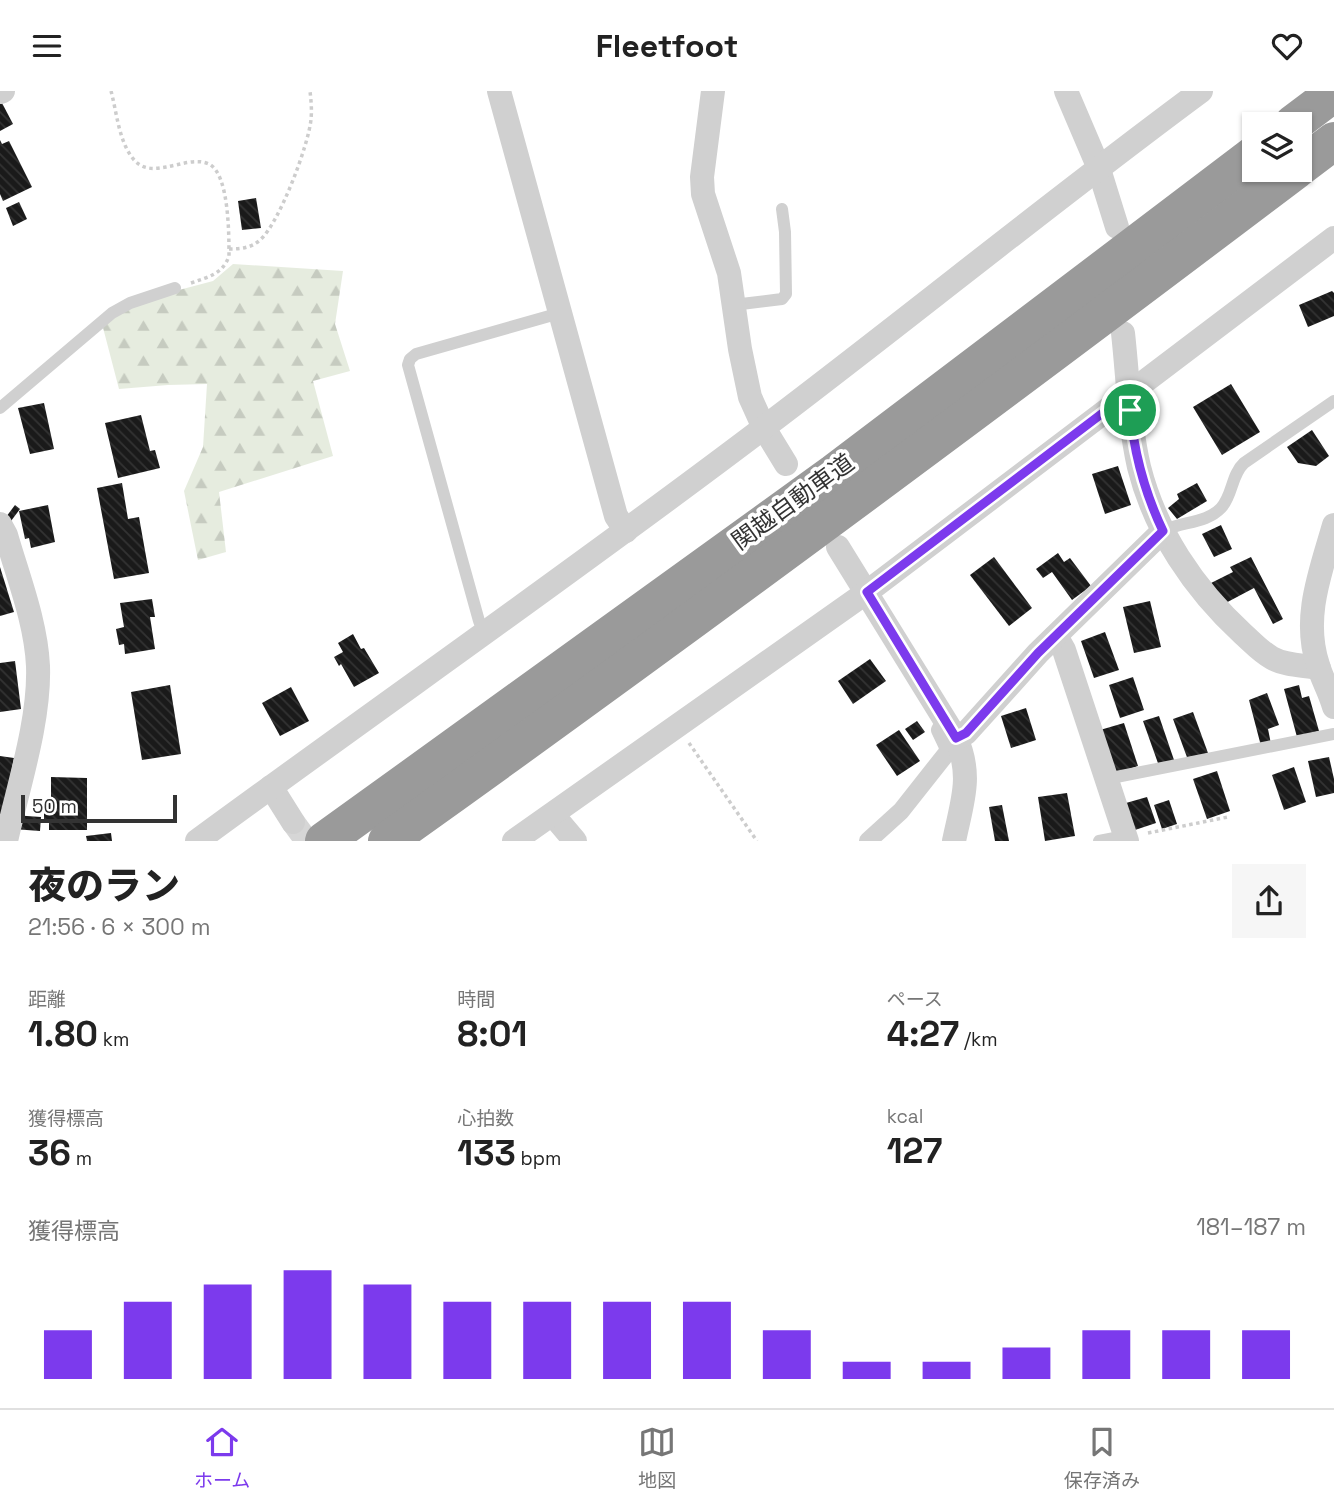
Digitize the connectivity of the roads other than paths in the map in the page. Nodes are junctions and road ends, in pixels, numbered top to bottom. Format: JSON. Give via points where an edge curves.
{"nodes":[{"id":1,"x":499,"y":91,"type":"edge"},
{"id":2,"x":713,"y":91,"type":"edge"},
{"id":3,"x":1066,"y":91,"type":"edge"},
{"id":4,"x":1201,"y":91,"type":"edge"},
{"id":5,"x":1334,"y":93,"type":"edge"},
{"id":6,"x":1309,"y":112,"type":"edge"},
{"id":7,"x":1334,"y":141,"type":"edge"},
{"id":8,"x":1312,"y":158,"type":"edge"},
{"id":9,"x":1242,"y":163,"type":"edge"},
{"id":10,"x":1098,"y":166,"type":"junction"},
{"id":11,"x":1279,"y":182,"type":"edge"},
{"id":12,"x":782,"y":209,"type":"dead end"},
{"id":13,"x":1116,"y":227,"type":"dead end"},
{"id":14,"x":1334,"y":238,"type":"edge"},
{"id":15,"x":175,"y":288,"type":"road end"},
{"id":16,"x":733,"y":305,"type":"junction"},
{"id":17,"x":560,"y":313,"type":"junction"},
{"id":18,"x":1123,"y":333,"type":"dead end"},
{"id":19,"x":1129,"y":393,"type":"junction"},
{"id":20,"x":1334,"y":401,"type":"edge"},
{"id":21,"x":0,"y":408,"type":"edge"},
{"id":22,"x":764,"y":428,"type":"junction"},
{"id":23,"x":786,"y":464,"type":"dead end"},
{"id":24,"x":0,"y":524,"type":"edge"},
{"id":25,"x":1334,"y":525,"type":"edge"},
{"id":26,"x":626,"y":531,"type":"junction"},
{"id":27,"x":1163,"y":531,"type":"junction"},
{"id":28,"x":838,"y":547,"type":"dead end"},
{"id":29,"x":866,"y":602,"type":"junction"},
{"id":30,"x":484,"y":633,"type":"junction"},
{"id":31,"x":1054,"y":638,"type":"junction"},
{"id":32,"x":1318,"y":668,"type":"junction"},
{"id":33,"x":1334,"y":706,"type":"edge"},
{"id":34,"x":1334,"y":734,"type":"edge"},
{"id":35,"x":956,"y":738,"type":"junction"},
{"id":36,"x":1106,"y":779,"type":"junction"},
{"id":37,"x":271,"y":787,"type":"junction"},
{"id":38,"x":554,"y":815,"type":"junction"},
{"id":39,"x":309,"y":832,"type":"edge"},
{"id":40,"x":1126,"y":838,"type":"edge"},
{"id":41,"x":6,"y":841,"type":"edge"},
{"id":42,"x":197,"y":841,"type":"edge"},
{"id":43,"x":387,"y":841,"type":"edge"},
{"id":44,"x":514,"y":841,"type":"edge"},
{"id":45,"x":575,"y":841,"type":"edge"},
{"id":46,"x":869,"y":841,"type":"edge"},
{"id":47,"x":954,"y":841,"type":"edge"},
{"id":48,"x":1099,"y":841,"type":"edge"}],
"edges":[{"from":1,"to":17,"type":"street"},
{"from":2,"to":16,"type":"street","via":[[702,186],[729,273]]},
{"from":3,"to":10,"type":"street"},
{"from":4,"to":10,"type":"street"},
{"from":5,"to":6,"type":"highway"},
{"from":7,"to":8,"type":"highway","name":"関越自動車道"},
{"from":9,"to":39,"type":"highway","name":"関越自動車道","via":[[834,473]]},
{"from":10,"to":13,"type":"street"},
{"from":10,"to":22,"type":"street"},
{"from":11,"to":43,"type":"highway","name":"関越自動車道","via":[[817,530]]},
{"from":12,"to":16,"type":"lane","via":[[786,294],[782,299]]},
{"from":14,"to":19,"type":"street"},
{"from":15,"to":21,"type":"lane","via":[[112,313]]},
{"from":16,"to":22,"type":"street","via":[[746,380]]},
{"from":17,"to":26,"type":"street","via":[[616,516]]},
{"from":17,"to":30,"type":"lane","via":[[416,354],[408,365]]},
{"from":18,"to":19,"type":"street"},
{"from":19,"to":27,"type":"street","via":[[1139,464]]},
{"from":19,"to":29,"type":"street"},
{"from":20,"to":27,"type":"lane","via":[[1239,467],[1219,511]]},
{"from":22,"to":23,"type":"street"},
{"from":22,"to":26,"type":"street"},
{"from":24,"to":41,"type":"street","via":[[38,663],[34,719]]},
{"from":25,"to":32,"type":"street","via":[[1313,600],[1311,628]]},
{"from":26,"to":30,"type":"street"},
{"from":27,"to":31,"type":"street"},
{"from":27,"to":32,"type":"street","via":[[1194,581],[1256,646],[1284,662]]},
{"from":28,"to":29,"type":"street"},
{"from":29,"to":35,"type":"street"},
{"from":29,"to":38,"type":"street"},
{"from":29,"to":46,"type":"street","via":[[949,749],[901,811]]},
{"from":30,"to":37,"type":"street"},
{"from":31,"to":35,"type":"street","via":[[966,733]]},
{"from":31,"to":36,"type":"street","via":[[1064,650]]},
{"from":32,"to":33,"type":"street"},
{"from":34,"to":36,"type":"lane"},
{"from":35,"to":47,"type":"street","via":[[967,771]]},
{"from":36,"to":40,"type":"street"},
{"from":37,"to":39,"type":"street"},
{"from":37,"to":42,"type":"street"},
{"from":38,"to":44,"type":"street"},
{"from":38,"to":45,"type":"street"},
{"from":40,"to":48,"type":"lane"}]}
